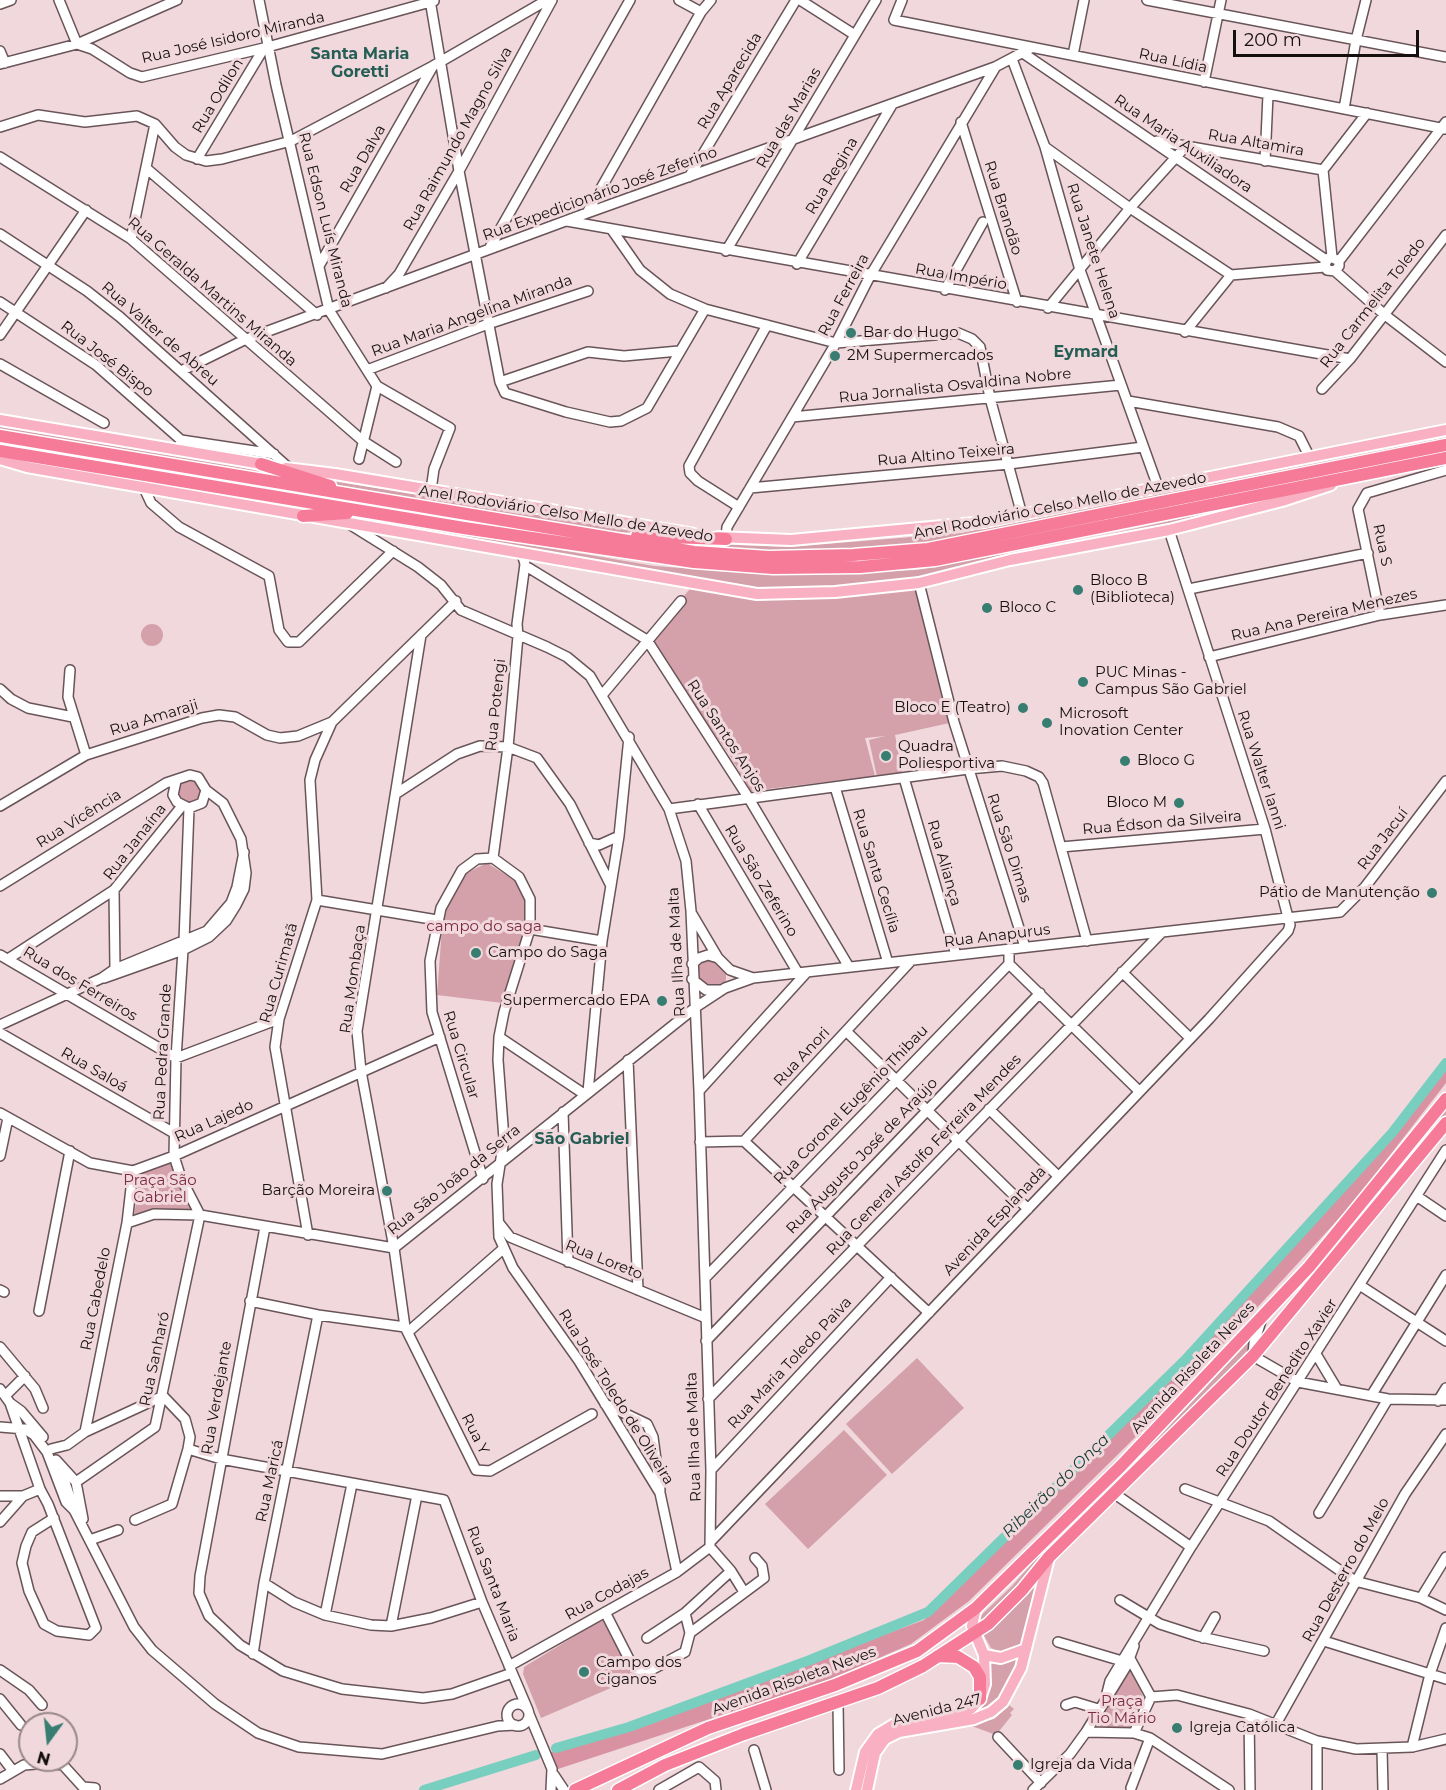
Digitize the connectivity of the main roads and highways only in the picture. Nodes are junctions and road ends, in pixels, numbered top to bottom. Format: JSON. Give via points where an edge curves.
{"nodes":[{"id":1,"x":0,"y":420,"type":"edge"},
{"id":2,"x":1446,"y":430,"type":"edge"},
{"id":3,"x":0,"y":436,"type":"edge"},
{"id":4,"x":1446,"y":445,"type":"edge"},
{"id":5,"x":0,"y":451,"type":"edge"},
{"id":6,"x":1446,"y":458,"type":"edge"},
{"id":7,"x":3,"y":460,"type":"edge"},
{"id":8,"x":261,"y":464,"type":"junction"},
{"id":9,"x":1348,"y":478,"type":"junction"},
{"id":10,"x":372,"y":506,"type":"junction"},
{"id":11,"x":303,"y":516,"type":"junction"},
{"id":12,"x":589,"y":534,"type":"junction"},
{"id":13,"x":726,"y":539,"type":"junction"},
{"id":14,"x":1446,"y":1099,"type":"edge"},
{"id":15,"x":1446,"y":1124,"type":"edge"},
{"id":16,"x":1049,"y":1557,"type":"junction"},
{"id":17,"x":976,"y":1608,"type":"junction"},
{"id":18,"x":974,"y":1634,"type":"junction"},
{"id":19,"x":1026,"y":1649,"type":"junction"},
{"id":20,"x":984,"y":1655,"type":"junction"},
{"id":21,"x":938,"y":1656,"type":"junction"},
{"id":22,"x":980,"y":1699,"type":"junction"},
{"id":23,"x":620,"y":1789,"type":"edge"},
{"id":24,"x":575,"y":1790,"type":"edge"},
{"id":25,"x":856,"y":1790,"type":"edge"},
{"id":26,"x":867,"y":1790,"type":"edge"}],
"edges":[{"from":1,"to":8,"type":"main road","name":"Anel Rodoviário Celso Mello de Azevedo","via":[[180,445]]},
{"from":2,"to":13,"type":"main road","name":"Anel Rodoviário Celso Mello de Azevedo","via":[[952,526],[802,539]]},
{"from":3,"to":10,"type":"highway","name":"Anel Rodoviário Celso Mello de Azevedo"},
{"from":4,"to":12,"type":"highway","name":"Anel Rodoviário Celso Mello de Azevedo","via":[[928,549],[769,557],[694,552]]},
{"from":5,"to":10,"type":"highway","name":"Anel Rodoviário Celso Mello de Azevedo"},
{"from":6,"to":9,"type":"highway","name":"Anel Rodoviário Celso Mello de Azevedo"},
{"from":7,"to":11,"type":"main road","name":"Anel Rodoviário Celso Mello de Azevedo"},
{"from":8,"to":10,"type":"highway"},
{"from":8,"to":13,"type":"main road","name":"Anel Rodoviário Celso Mello de Azevedo"},
{"from":9,"to":10,"type":"highway","name":"Anel Rodoviário Celso Mello de Azevedo","via":[[935,560],[860,567],[773,568],[694,562]]},
{"from":9,"to":11,"type":"main road","name":"Anel Rodoviário Celso Mello de Azevedo","via":[[1311,493],[1169,530],[1010,560],[919,583],[835,592],[758,594]]},
{"from":10,"to":11,"type":"highway"},
{"from":10,"to":12,"type":"highway","name":"Anel Rodoviário Celso Mello de Azevedo"},
{"from":12,"to":13,"type":"highway"},
{"from":14,"to":17,"type":"highway","name":"Avenida Risoleta Neves","via":[[1317,1258],[1263,1317],[1121,1466]]},
{"from":15,"to":16,"type":"highway","via":[[1253,1356]]},
{"from":16,"to":18,"type":"highway","via":[[1022,1590]]},
{"from":16,"to":19,"type":"main road","name":"Avenida 247"},
{"from":17,"to":18,"type":"main road","name":"Avenida 247","via":[[972,1619]]},
{"from":17,"to":24,"type":"highway","name":"Avenida Risoleta Neves","via":[[916,1651],[835,1685],[708,1728]]},
{"from":18,"to":20,"type":"main road","name":"Avenida 247"},
{"from":18,"to":21,"type":"highway"},
{"from":19,"to":20,"type":"main road","via":[[1001,1658]]},
{"from":19,"to":26,"type":"main road","name":"Avenida 247","via":[[1014,1684],[991,1712],[974,1719],[899,1732],[885,1739],[875,1754]]},
{"from":20,"to":22,"type":"main road","name":"Avenida 247","via":[[985,1684]]},
{"from":21,"to":22,"type":"highway","via":[[958,1658],[974,1667],[980,1677]]},
{"from":21,"to":23,"type":"highway","via":[[878,1688],[665,1765]]},
{"from":22,"to":25,"type":"main road","name":"Avenida 247","via":[[971,1709],[893,1725],[878,1734],[865,1752]]}]}
